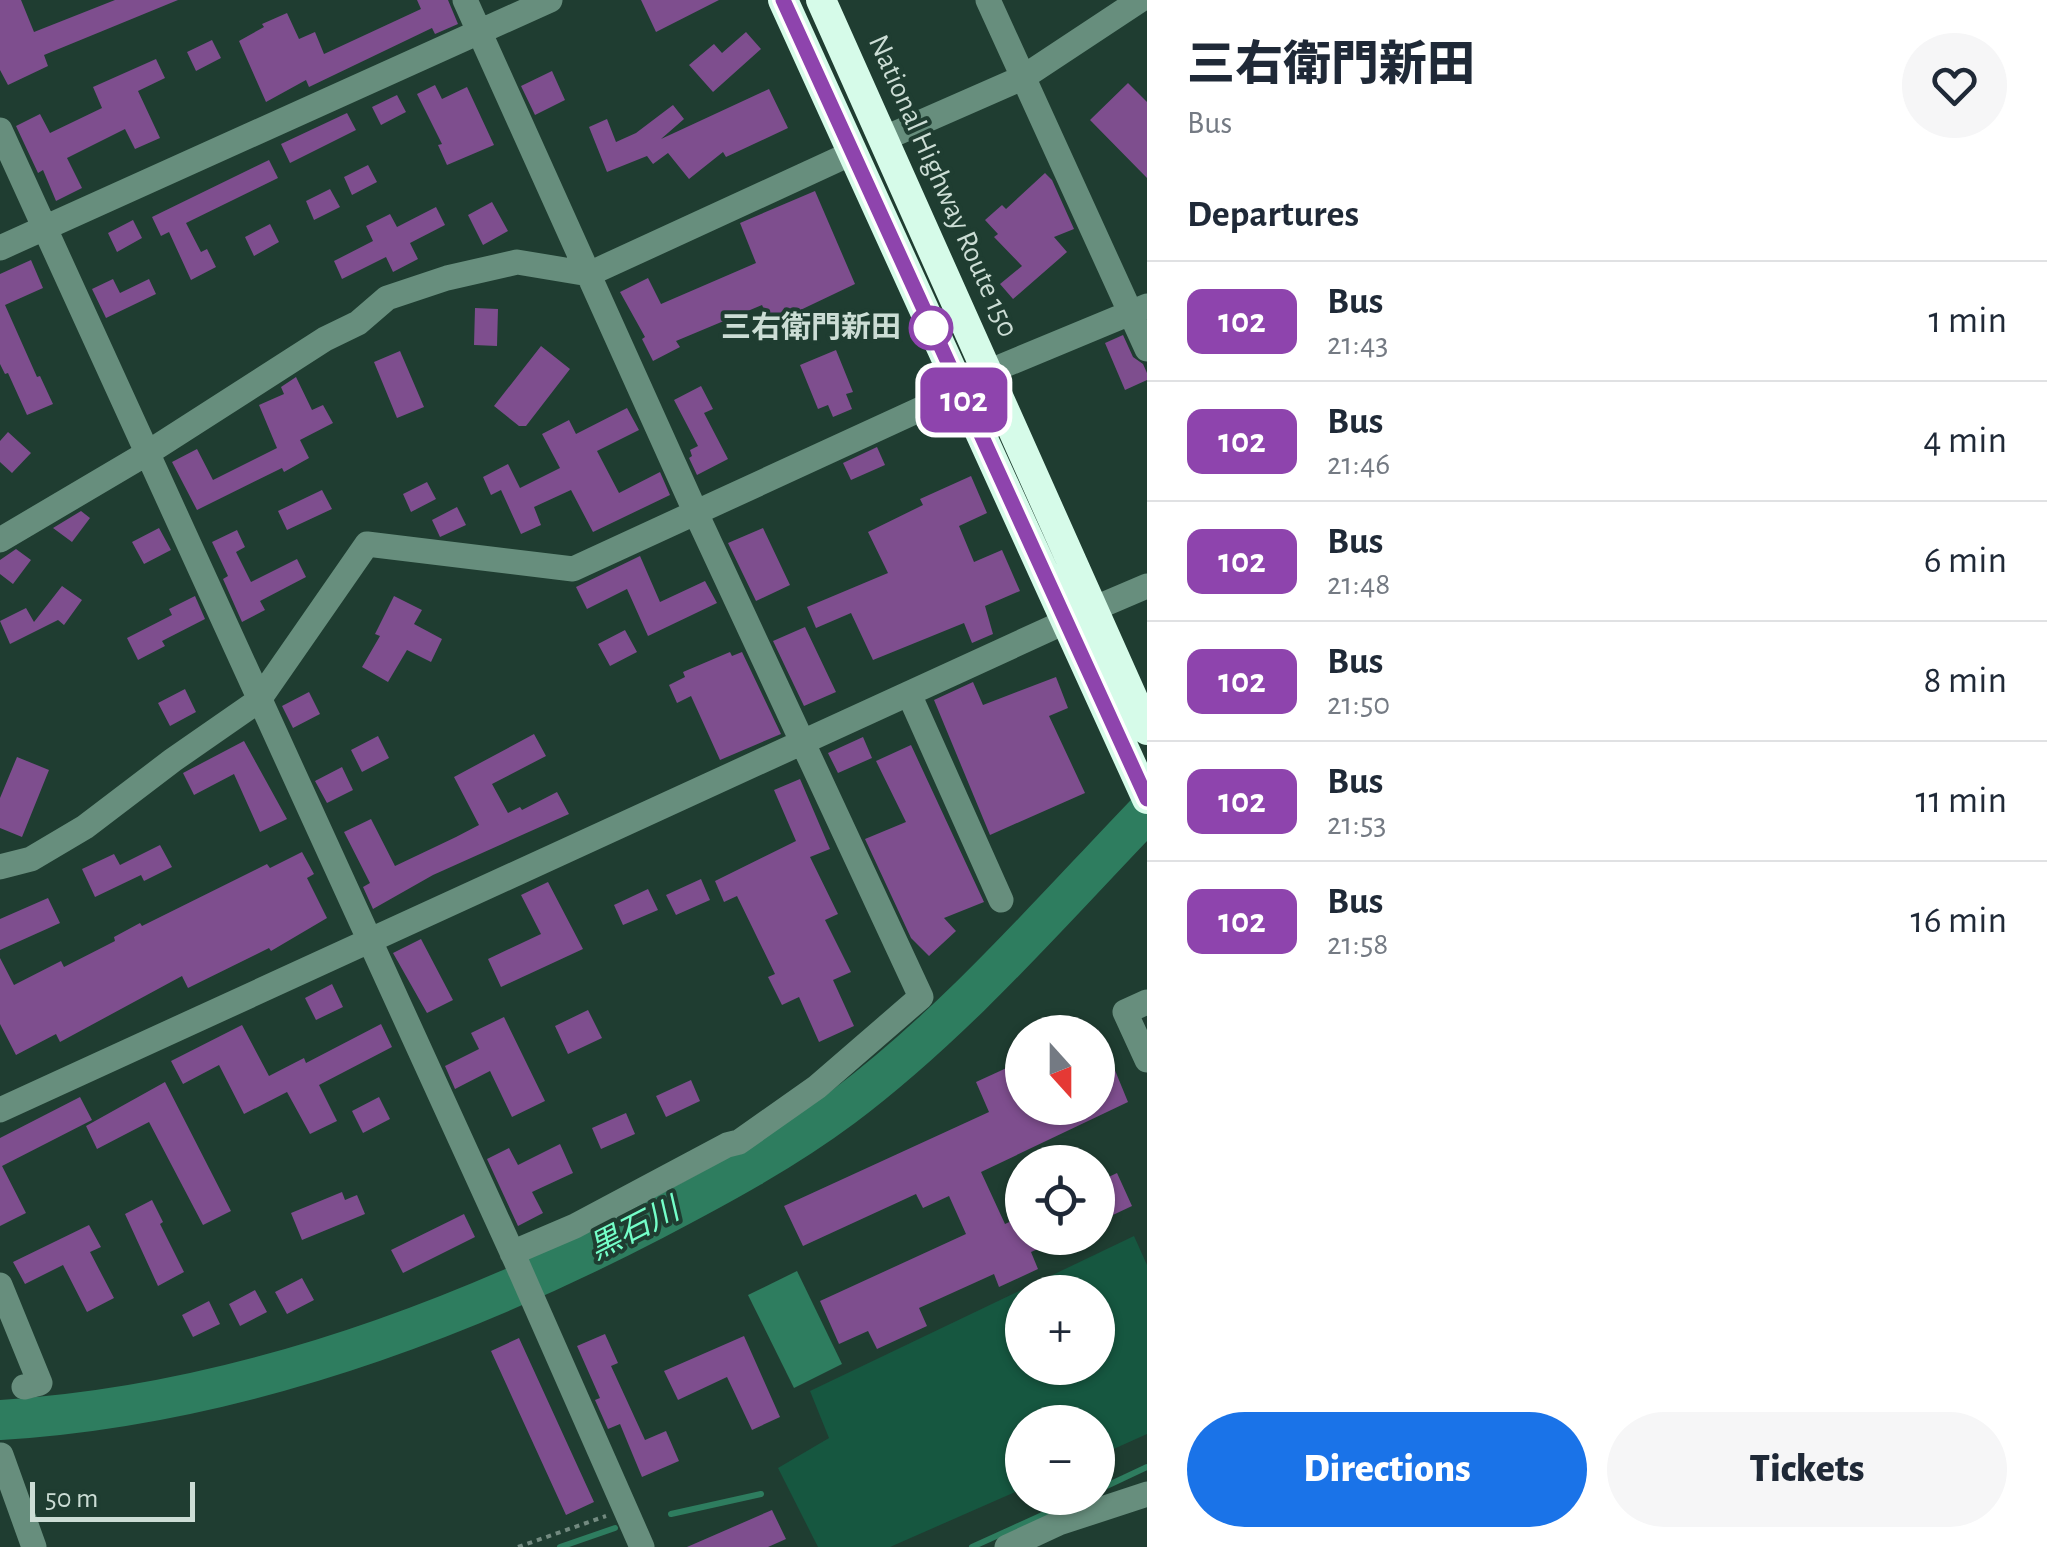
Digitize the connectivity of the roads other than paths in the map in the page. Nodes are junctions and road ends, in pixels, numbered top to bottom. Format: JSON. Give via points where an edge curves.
{"nodes":[{"id":1,"x":465,"y":0,"type":"edge"},
{"id":2,"x":550,"y":0,"type":"edge"},
{"id":3,"x":783,"y":0,"type":"edge"},
{"id":4,"x":821,"y":0,"type":"edge"},
{"id":5,"x":988,"y":0,"type":"edge"},
{"id":6,"x":1140,"y":0,"type":"edge"},
{"id":7,"x":479,"y":32,"type":"junction"},
{"id":8,"x":1022,"y":78,"type":"junction"},
{"id":9,"x":0,"y":130,"type":"edge"},
{"id":10,"x":883,"y":139,"type":"junction"},
{"id":11,"x":852,"y":153,"type":"junction"},
{"id":12,"x":44,"y":228,"type":"junction"},
{"id":13,"x":0,"y":248,"type":"edge"},
{"id":14,"x":589,"y":274,"type":"junction"},
{"id":15,"x":1139,"y":309,"type":"edge"},
{"id":16,"x":1147,"y":349,"type":"edge"},
{"id":17,"x":988,"y":372,"type":"junction"},
{"id":18,"x":960,"y":391,"type":"junction"},
{"id":19,"x":149,"y":452,"type":"junction"},
{"id":20,"x":695,"y":511,"type":"junction"},
{"id":21,"x":0,"y":540,"type":"edge"},
{"id":22,"x":1147,"y":586,"type":"edge"},
{"id":23,"x":1080,"y":615,"type":"junction"},
{"id":24,"x":909,"y":694,"type":"junction"},
{"id":25,"x":258,"y":701,"type":"junction"},
{"id":26,"x":1147,"y":730,"type":"edge"},
{"id":27,"x":802,"y":743,"type":"junction"},
{"id":28,"x":1144,"y":792,"type":"edge"},
{"id":29,"x":0,"y":867,"type":"edge"},
{"id":30,"x":1000,"y":900,"type":"dead end"},
{"id":31,"x":368,"y":941,"type":"junction"},
{"id":32,"x":1147,"y":1002,"type":"edge"},
{"id":33,"x":1147,"y":1060,"type":"edge"},
{"id":34,"x":0,"y":1110,"type":"edge"},
{"id":35,"x":514,"y":1257,"type":"junction"},
{"id":36,"x":0,"y":1285,"type":"edge"},
{"id":37,"x":24,"y":1387,"type":"dead end"},
{"id":38,"x":1,"y":1455,"type":"edge"},
{"id":39,"x":1147,"y":1494,"type":"edge"},
{"id":40,"x":34,"y":1547,"type":"edge"},
{"id":41,"x":642,"y":1547,"type":"edge"},
{"id":42,"x":1008,"y":1547,"type":"edge"}],
"edges":[{"from":1,"to":7,"type":"street"},
{"from":2,"to":7,"type":"street"},
{"from":3,"to":11,"type":"highway","name":"National Highway Route 150"},
{"from":4,"to":10,"type":"highway","name":"National Highway Route 150"},
{"from":5,"to":8,"type":"street"},
{"from":6,"to":8,"type":"street"},
{"from":7,"to":12,"type":"street"},
{"from":7,"to":14,"type":"street"},
{"from":8,"to":10,"type":"street"},
{"from":8,"to":15,"type":"street"},
{"from":9,"to":12,"type":"street"},
{"from":10,"to":17,"type":"highway","name":"National Highway Route 150"},
{"from":11,"to":14,"type":"street"},
{"from":11,"to":18,"type":"highway","name":"National Highway Route 150"},
{"from":12,"to":13,"type":"street"},
{"from":12,"to":19,"type":"street"},
{"from":14,"to":19,"type":"street","via":[[517,262],[386,298],[358,323]]},
{"from":14,"to":20,"type":"street"},
{"from":15,"to":16,"type":"street"},
{"from":15,"to":17,"type":"street"},
{"from":17,"to":23,"type":"highway","name":"National Highway Route 150"},
{"from":18,"to":20,"type":"street"},
{"from":18,"to":23,"type":"highway","name":"National Highway Route 150"},
{"from":19,"to":21,"type":"street"},
{"from":19,"to":25,"type":"street"},
{"from":20,"to":25,"type":"street","via":[[572,569],[367,544]]},
{"from":20,"to":27,"type":"street"},
{"from":22,"to":23,"type":"street"},
{"from":23,"to":24,"type":"street"},
{"from":23,"to":26,"type":"highway","name":"National Highway Route 150"},
{"from":23,"to":28,"type":"highway","name":"National Highway Route 150"},
{"from":24,"to":27,"type":"street"},
{"from":24,"to":30,"type":"street"},
{"from":25,"to":29,"type":"street","via":[[85,827],[31,859]]},
{"from":25,"to":31,"type":"street"},
{"from":27,"to":31,"type":"street"},
{"from":27,"to":35,"type":"street","via":[[921,997],[817,1088],[740,1142]]},
{"from":31,"to":34,"type":"street"},
{"from":31,"to":35,"type":"street"},
{"from":32,"to":33,"type":"street","via":[[1125,1012]]},
{"from":35,"to":41,"type":"street"},
{"from":36,"to":37,"type":"street","via":[[40,1384]]},
{"from":38,"to":40,"type":"street"},
{"from":39,"to":42,"type":"street"}]}
